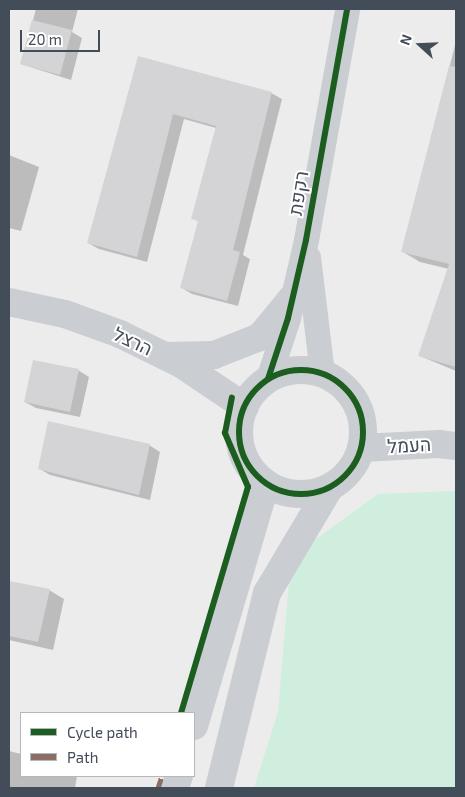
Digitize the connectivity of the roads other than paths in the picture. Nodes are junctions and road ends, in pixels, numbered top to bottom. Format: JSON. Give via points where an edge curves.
{"nodes":[{"id":1,"x":347,"y":9,"type":"edge"},
{"id":2,"x":306,"y":240,"type":"junction"},
{"id":3,"x":292,"y":298,"type":"junction"},
{"id":4,"x":9,"y":302,"type":"edge"},
{"id":5,"x":164,"y":356,"type":"junction"},
{"id":6,"x":322,"y":373,"type":"junction"},
{"id":7,"x":268,"y":379,"type":"junction"},
{"id":8,"x":244,"y":407,"type":"junction"},
{"id":9,"x":456,"y":446,"type":"edge"},
{"id":10,"x":362,"y":448,"type":"junction"},
{"id":11,"x":266,"y":483,"type":"junction"},
{"id":12,"x":330,"y":487,"type":"junction"},
{"id":13,"x":195,"y":723,"type":"edge"},
{"id":14,"x":219,"y":788,"type":"edge"}],
"edges":[{"from":1,"to":2,"type":"street","name":"רקפת"},
{"from":2,"to":3,"type":"street","name":"רקפת"},
{"from":2,"to":6,"type":"street","name":"רקפת"},
{"from":3,"to":5,"type":"street","via":[[260,337],[214,355]]},
{"from":3,"to":7,"type":"street","name":"רקפת"},
{"from":4,"to":5,"type":"street","name":"הרצל","via":[[64,314],[120,334]]},
{"from":5,"to":8,"type":"street","name":"הרצל"},
{"from":6,"to":7,"type":"street","via":[[304,369],[286,371]]},
{"from":6,"to":10,"type":"street","via":[[338,381],[352,394],[360,411]]},
{"from":7,"to":8,"type":"street","via":[[254,391]]},
{"from":8,"to":11,"type":"street","via":[[239,427],[242,449],[250,468]]},
{"from":9,"to":10,"type":"street","name":"העמל"},
{"from":10,"to":12,"type":"street","via":[[344,477]]},
{"from":11,"to":12,"type":"street","via":[[298,494]]},
{"from":11,"to":13,"type":"street"},
{"from":12,"to":14,"type":"street","via":[[267,593]]}]}
